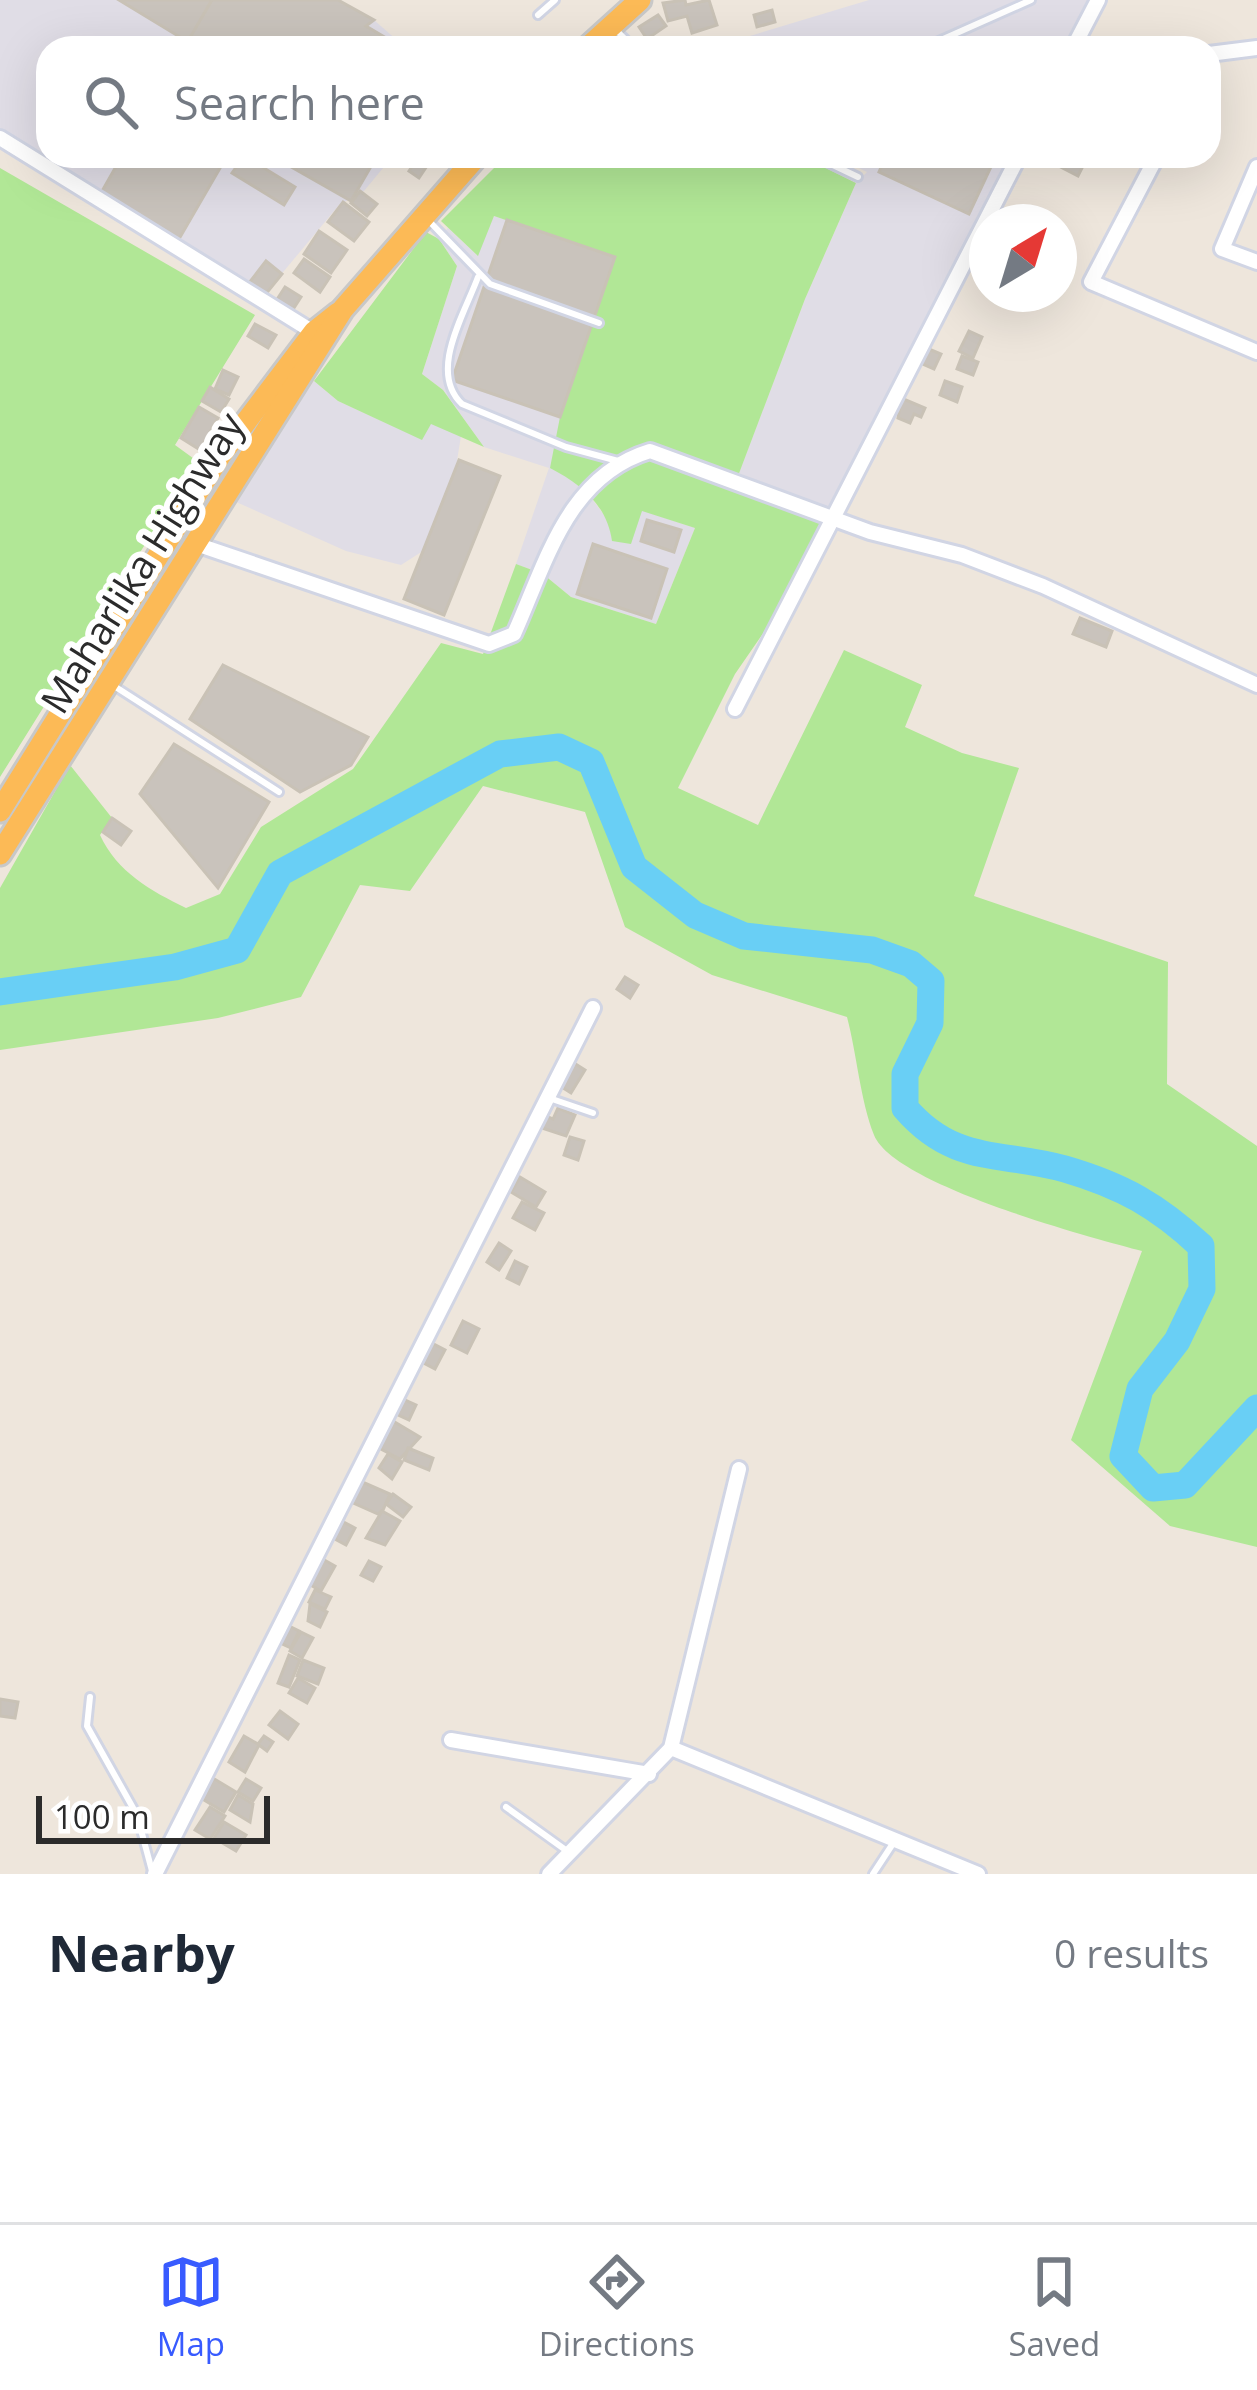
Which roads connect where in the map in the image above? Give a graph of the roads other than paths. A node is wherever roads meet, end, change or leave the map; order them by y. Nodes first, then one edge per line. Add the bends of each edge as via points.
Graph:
1 (555, 0) edge
2 (640, 0) edge
3 (1031, 0) edge
4 (1098, 0) edge
5 (538, 15) dead end
6 (612, 26) junction
7 (601, 36) edge
8 (622, 36) edge
9 (950, 36) edge
10 (1079, 36) edge
11 (1257, 48) edge
12 (1221, 52) edge
13 (0, 138) edge
14 (36, 160) edge
15 (1257, 167) edge
16 (48, 168) edge
17 (466, 168) edge
18 (839, 168) edge
19 (1013, 168) edge
20 (1151, 168) edge
21 (858, 177) dead end
22 (423, 213) junction
23 (1257, 262) edge
24 (478, 277) junction
25 (599, 323) dead end
26 (320, 337) junction
27 (1257, 352) edge
28 (618, 461) junction
29 (837, 518) junction
30 (193, 543) junction
31 (108, 682) junction
32 (1257, 686) edge
33 (735, 710) dead end
34 (279, 792) dead end
35 (0, 811) edge
36 (0, 854) edge
37 (593, 1008) dead end
38 (548, 1097) junction
39 (592, 1113) dead end
40 (739, 1469) dead end
41 (90, 1697) dead end
42 (451, 1740) dead end
43 (671, 1748) junction
44 (650, 1774) junction
45 (506, 1808) dead end
46 (896, 1839) junction
47 (571, 1854) junction
48 (154, 1874) edge
49 (549, 1874) edge
50 (873, 1874) edge
51 (978, 1874) edge

1 - 5 lane
2 - 6 highway
3 - 9 lane
4 - 10 street
6 - 7 highway
6 - 8 lane
11 - 12 street
13 - 14 street
15 - 23 street via 1222,249
16 - 26 street
17 - 22 highway, Maharlika Highway
18 - 21 lane
19 - 29 street
20 - 27 street via 1091,282
22 - 24 lane
22 - 26 highway, Maharlika Highway
24 - 25 lane
24 - 28 lane via 445,369 450,392 566,447
26 - 30 highway, Maharlika Highway
26 - 35 highway, Maharlika Highway via 169,533
28 - 29 street via 650,452
28 - 30 street via 574,501 514,634 489,644
29 - 32 street via 1042,586
29 - 33 street
30 - 31 highway, Maharlika Highway
31 - 34 lane
31 - 36 highway, Maharlika Highway
37 - 38 street
38 - 39 lane
38 - 48 street
40 - 43 street
41 - 48 lane via 87,1726 136,1815
42 - 44 street
43 - 44 street
43 - 46 street
44 - 47 street
45 - 47 lane
46 - 50 lane
46 - 51 street
47 - 49 street

